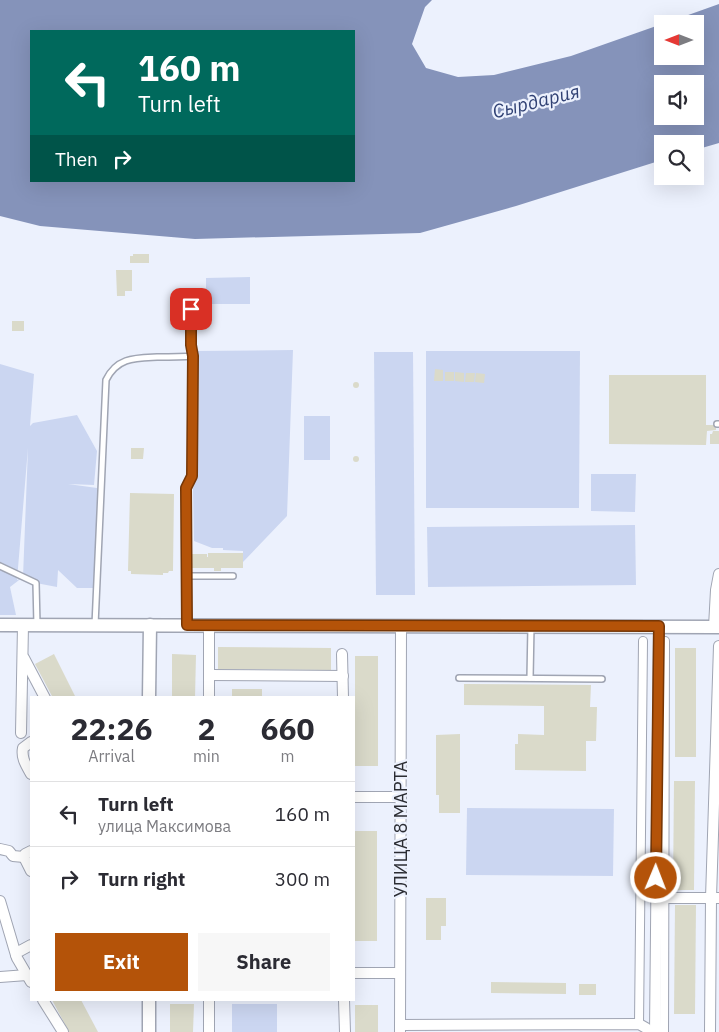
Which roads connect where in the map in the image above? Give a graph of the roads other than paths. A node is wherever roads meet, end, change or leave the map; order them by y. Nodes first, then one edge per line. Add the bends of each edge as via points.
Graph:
1 (191, 309) dead end
2 (193, 356) junction
3 (0, 566) edge
4 (719, 574) edge
5 (186, 576) junction
6 (233, 576) dead end
7 (0, 625) edge
8 (23, 625) junction
9 (37, 625) junction
10 (95, 625) junction
11 (150, 625) junction
12 (187, 625) junction
13 (209, 625) junction
14 (401, 626) junction
15 (531, 626) junction
16 (659, 626) junction
17 (717, 627) edge
18 (643, 641) dead end
19 (665, 641) dead end
20 (719, 646) edge
21 (342, 654) dead end
22 (24, 657) junction
23 (209, 675) junction
24 (343, 676) junction
25 (459, 678) dead end
26 (530, 678) junction
27 (602, 679) dead end
28 (43, 696) edge
29 (150, 696) edge
30 (209, 696) edge
31 (343, 696) edge
32 (21, 733) dead end
33 (30, 743) edge
34 (30, 772) edge
35 (355, 797) edge
36 (400, 797) junction
37 (0, 849) edge
38 (28, 854) edge
39 (660, 898) junction
40 (715, 898) edge
41 (0, 901) edge
42 (30, 946) edge
43 (16, 955) junction
44 (355, 974) edge
45 (400, 974) junction
46 (0, 977) edge
47 (29, 978) edge
48 (44, 1001) edge
49 (149, 1001) edge
50 (209, 1001) edge
51 (344, 1001) edge
52 (639, 1024) junction
53 (400, 1029) edge
54 (62, 1032) edge
55 (149, 1032) edge
56 (209, 1032) edge
57 (345, 1032) edge
58 (650, 1032) edge
59 (654, 1032) edge
60 (664, 1032) edge
61 (710, 1032) edge

1 - 2 lane
2 - 5 lane via 192,476 186,488
2 - 10 lane via 132,359 117,365 106,380
3 - 9 lane via 36,583
4 - 17 street
5 - 6 lane
5 - 12 lane
7 - 8 street
8 - 9 street
8 - 22 street
9 - 10 street
10 - 11 street
11 - 12 street
11 - 29 street
12 - 13 street
13 - 14 street
13 - 23 street
14 - 15 street
14 - 36 street, УЛИЦА 8 МАРТА
15 - 16 street
15 - 26 lane
16 - 17 street
16 - 39 street
18 - 52 street
19 - 39 street
20 - 40 street
21 - 24 street
22 - 28 street
22 - 32 street
23 - 24 street
23 - 30 street
24 - 31 street
25 - 26 lane
26 - 27 lane
33 - 34 street via 22,753
35 - 36 street
36 - 45 street, УЛИЦА 8 МАРТА
37 - 38 street via 10,851 13,856
39 - 40 street
39 - 59 street
39 - 60 street
40 - 61 street
41 - 43 street
42 - 43 street
43 - 47 street
44 - 45 street
45 - 53 street, УЛИЦА 8 МАРТА
46 - 47 street
48 - 54 street
49 - 55 street
50 - 56 street
51 - 57 street
52 - 53 street
52 - 58 street

